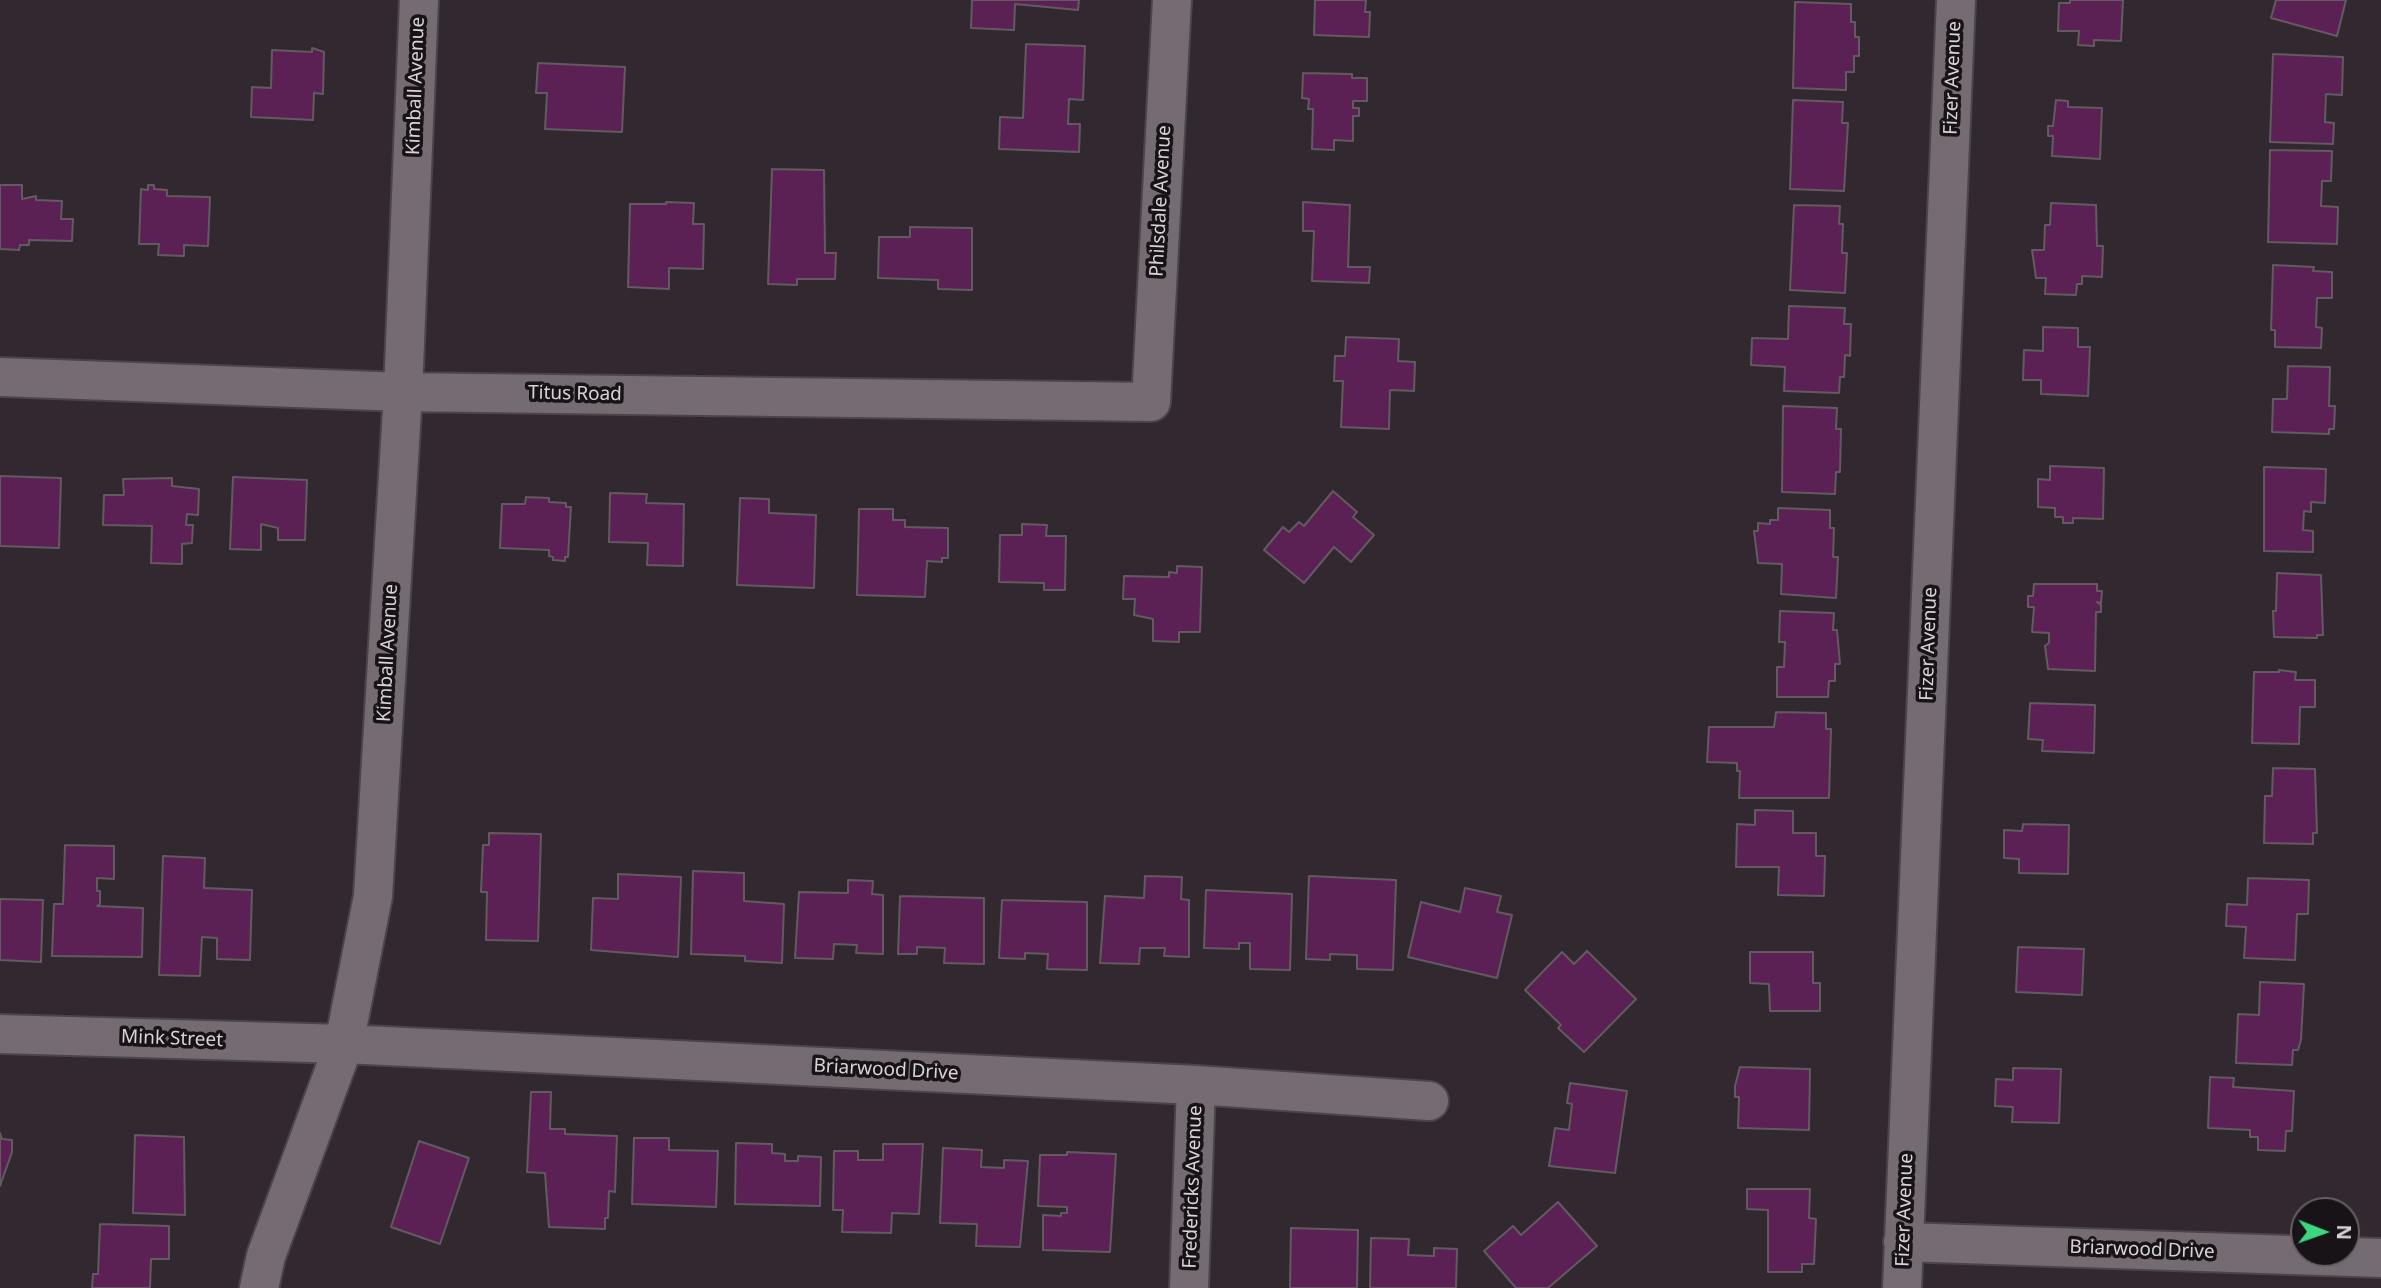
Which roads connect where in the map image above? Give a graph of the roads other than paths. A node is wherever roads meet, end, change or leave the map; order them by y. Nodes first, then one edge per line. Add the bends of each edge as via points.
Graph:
1 (419, 0) edge
2 (1172, 0) edge
3 (1956, 0) edge
4 (0, 377) edge
5 (403, 392) junction
6 (1150, 402) joint
7 (0, 1034) edge
8 (344, 1044) junction
9 (1196, 1085) junction
10 (1429, 1101) dead end
11 (1903, 1242) junction
12 (2381, 1258) edge
13 (258, 1288) edge
14 (1189, 1288) edge
15 (1902, 1288) edge

1 - 5 street, Kimball Avenue
2 - 6 street, Philsdale Avenue
3 - 11 street, Fizer Avenue
4 - 5 street, Titus Road
5 - 6 street, Titus Road
5 - 8 street, Kimball Avenue via 373,896
7 - 8 street, Mink Street
8 - 9 street, Briarwood Drive
8 - 13 street, Kimball Avenue
9 - 10 street, Briarwood Drive
9 - 14 street, Fredericks Avenue
11 - 12 street, Briarwood Drive
11 - 15 street, Fizer Avenue

